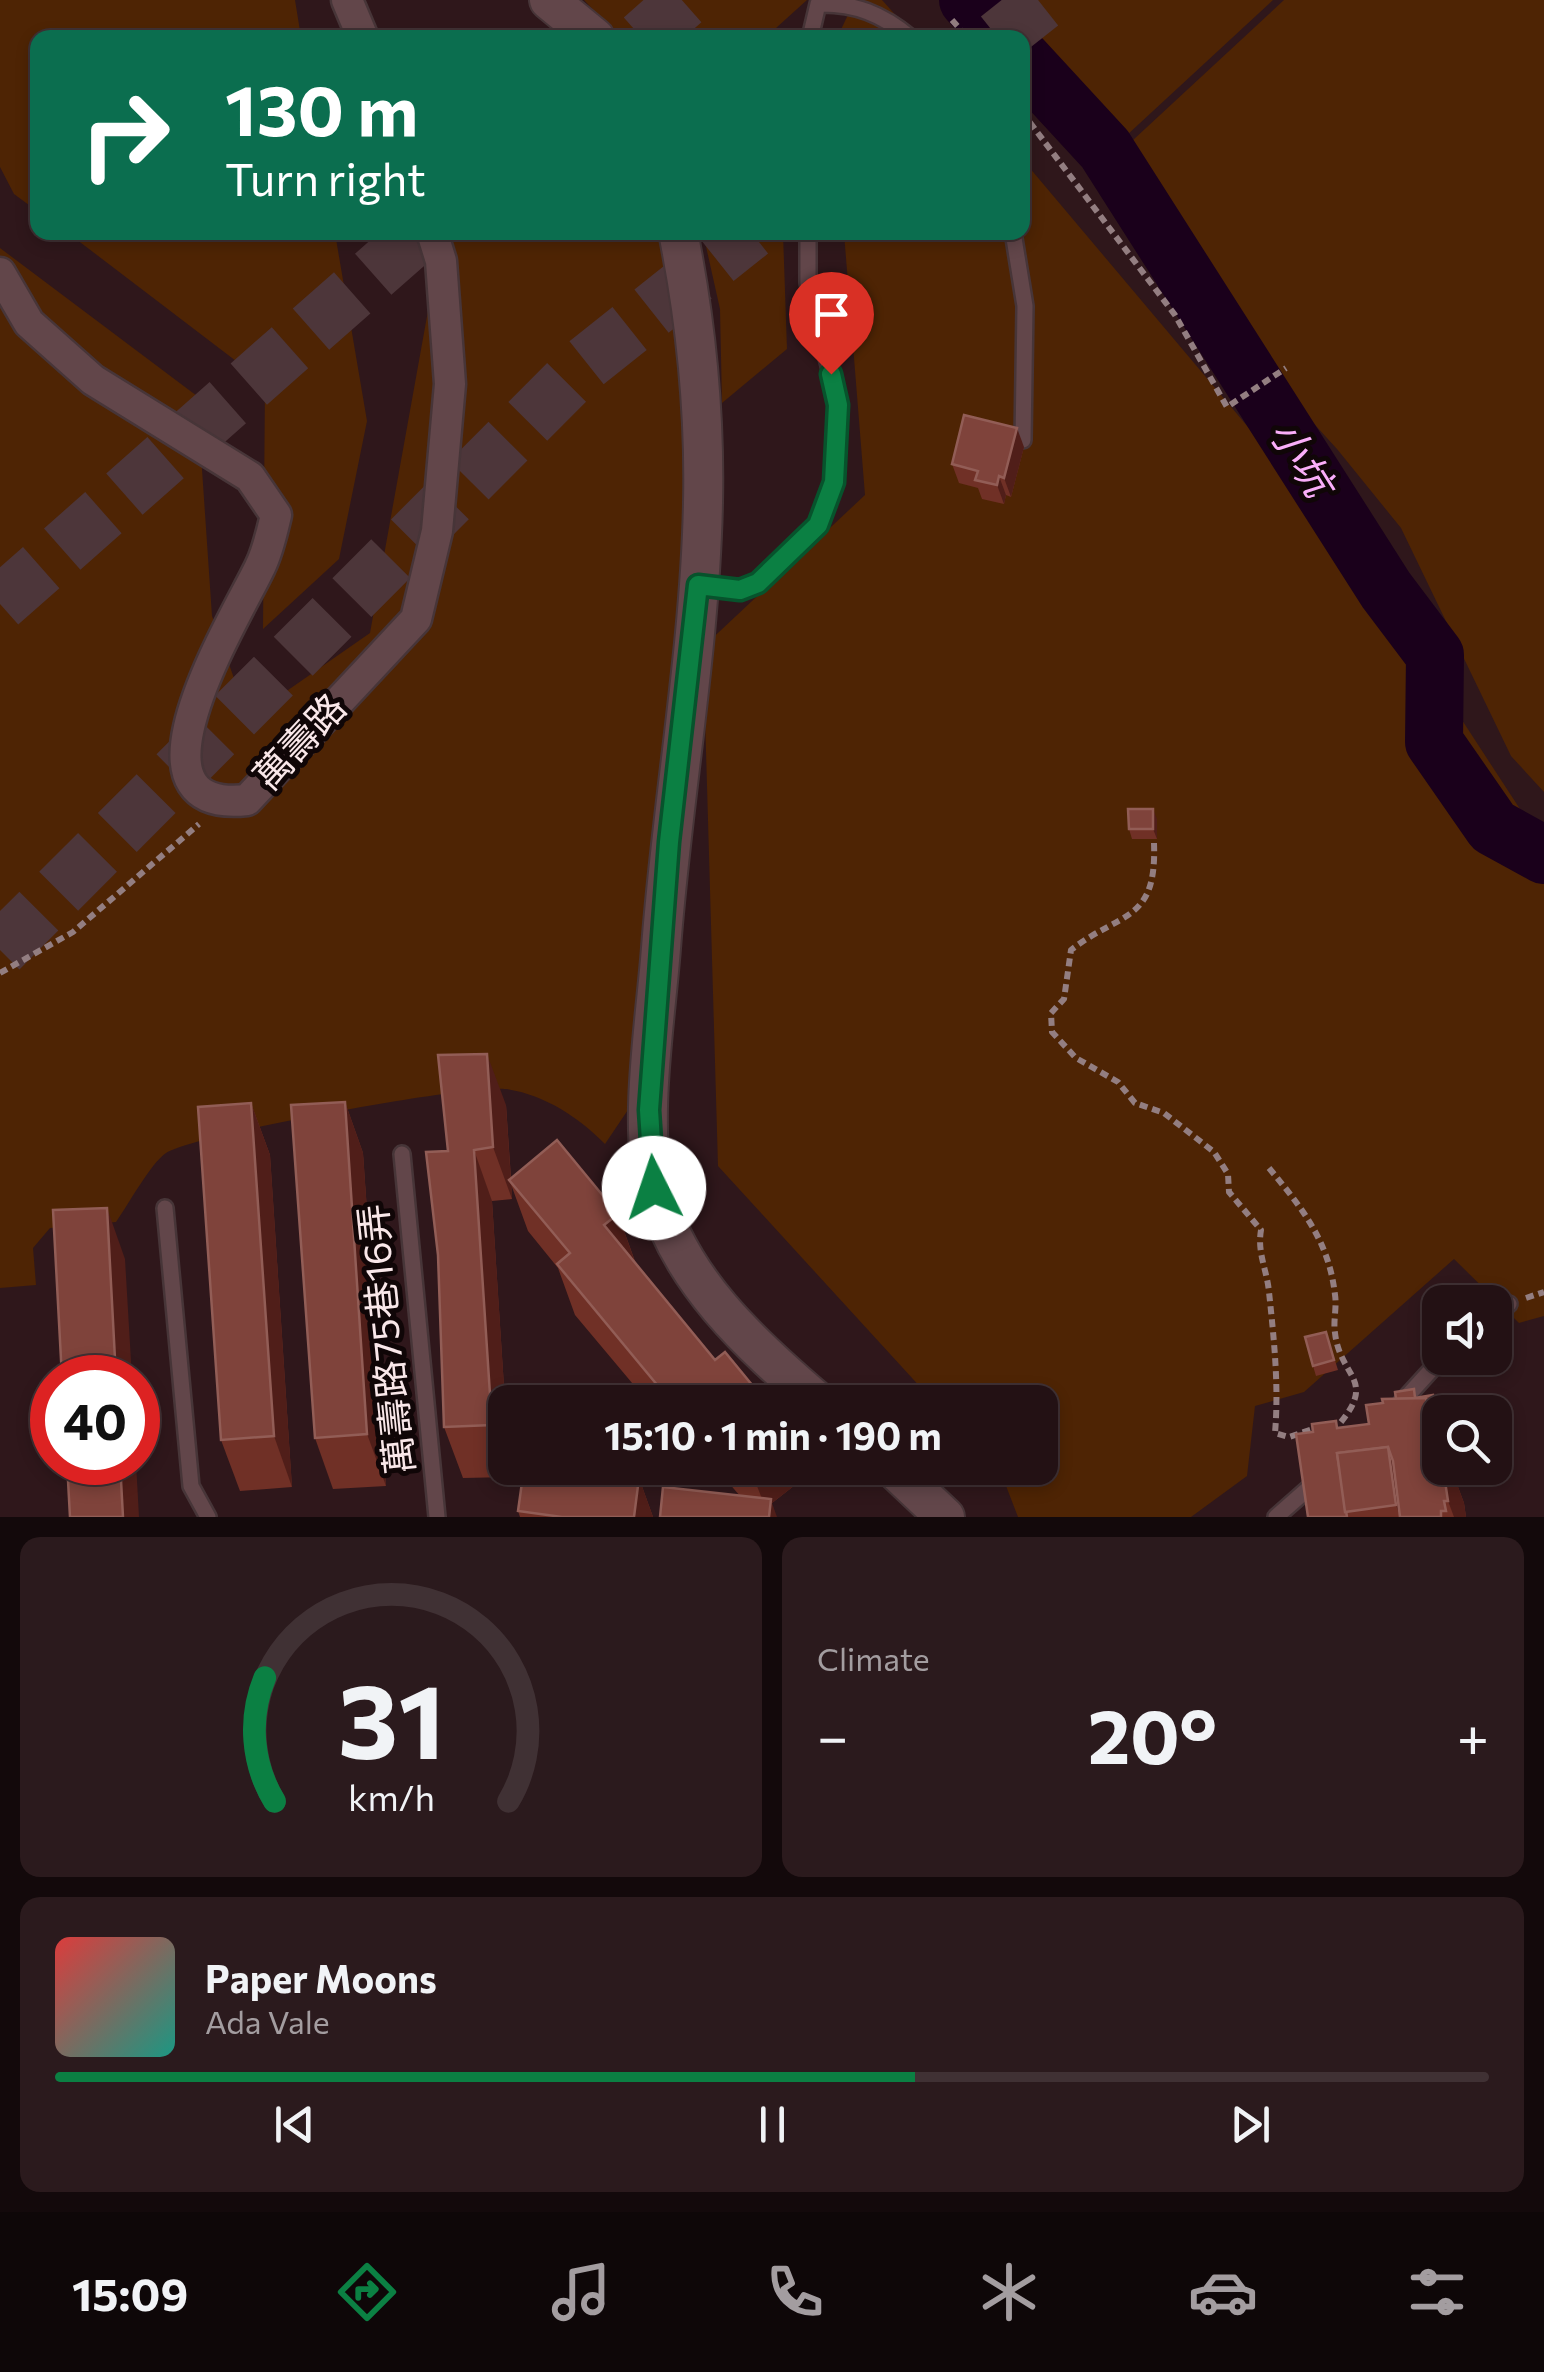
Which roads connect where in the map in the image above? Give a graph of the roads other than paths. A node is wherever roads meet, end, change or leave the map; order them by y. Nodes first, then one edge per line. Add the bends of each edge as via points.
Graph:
1 (347, 0) edge
2 (549, 0) edge
3 (360, 30) edge
4 (585, 30) edge
5 (812, 30) edge
6 (901, 30) edge
7 (435, 240) edge
8 (680, 240) edge
9 (808, 240) edge
10 (1014, 240) edge
11 (0, 274) edge
12 (1023, 440) dead end
13 (698, 585) junction
14 (402, 1154) dead end
15 (164, 1208) dead end
16 (1426, 1375) edge
17 (798, 1385) edge
18 (1392, 1412) edge
19 (1352, 1450) edge
20 (911, 1485) edge
21 (1281, 1515) edge
22 (208, 1517) edge
23 (437, 1517) edge
24 (944, 1517) edge

1 - 3 street
2 - 4 street
5 - 6 lane via 818,4 841,3 886,17
7 - 11 street, 萬壽路 via 442,261 449,402 438,531 416,619 247,800 222,803 200,791 186,770 188,733 197,688 263,562 276,515 250,477 94,380 30,323
8 - 13 street via 702,405
9 - 13 lane via 808,282 838,405 834,482 818,525 758,583 740,590
10 - 12 lane via 1024,306
13 - 17 street via 649,1110 654,1188 711,1296 743,1338
14 - 23 lane, 萬壽路75巷16弄
15 - 22 lane via 191,1486
16 - 18 lane
19 - 21 lane
20 - 24 street

